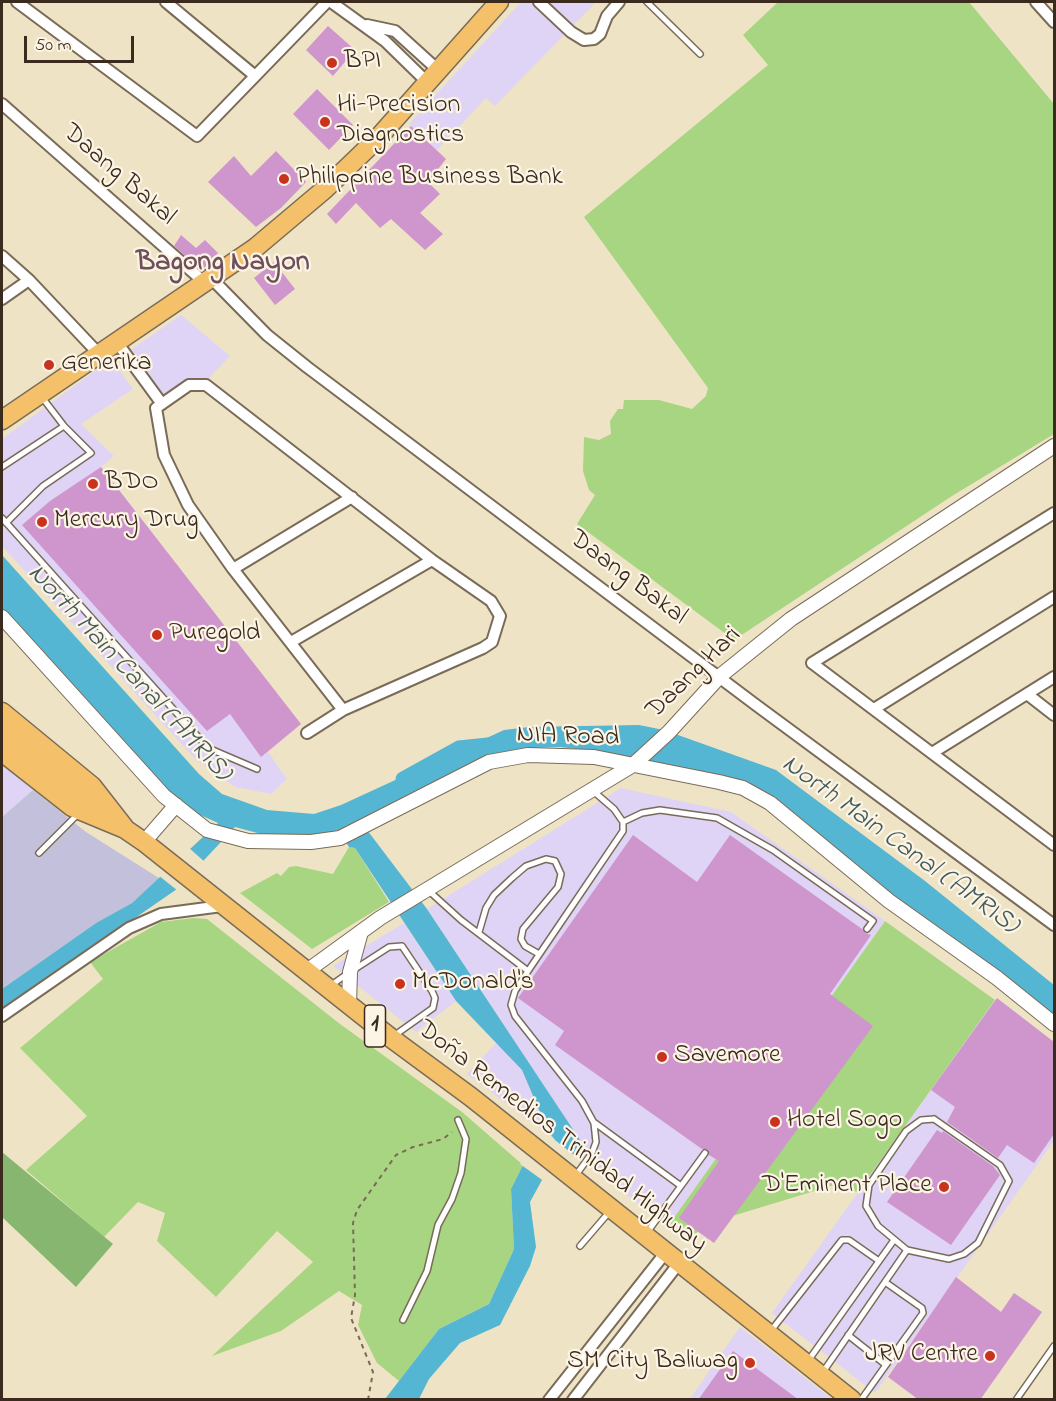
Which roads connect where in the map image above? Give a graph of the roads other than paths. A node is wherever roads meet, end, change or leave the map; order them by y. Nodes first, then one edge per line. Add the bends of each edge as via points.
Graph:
1 (16, 2) edge
2 (166, 2) edge
3 (329, 2) edge
4 (499, 2) edge
5 (539, 2) edge
6 (619, 2) edge
7 (647, 2) edge
8 (1036, 2) edge
9 (1054, 22) edge
10 (361, 24) junction
11 (700, 54) dead end
12 (254, 75) junction
13 (432, 76) junction
14 (2, 104) edge
15 (2, 256) edge
16 (29, 280) junction
17 (207, 280) junction
18 (2, 299) edge
19 (116, 341) junction
20 (98, 353) junction
21 (40, 394) junction
22 (162, 404) junction
23 (2, 420) edge
24 (64, 426) junction
25 (1054, 446) edge
26 (2, 467) edge
27 (352, 496) junction
28 (1054, 513) edge
29 (4, 520) edge
30 (432, 560) junction
31 (233, 569) junction
32 (1054, 597) edge
33 (2, 617) edge
34 (291, 642) junction
35 (720, 676) junction
36 (1054, 677) edge
37 (1027, 694) junction
38 (343, 710) junction
39 (874, 710) junction
40 (2, 712) edge
41 (1054, 716) edge
42 (2, 732) edge
43 (307, 733) dead end
44 (2, 752) edge
45 (932, 753) junction
46 (633, 765) junction
47 (257, 769) dead end
48 (592, 790) junction
49 (84, 805) junction
50 (176, 805) junction
51 (623, 822) junction
52 (125, 828) junction
53 (144, 842) junction
54 (1054, 845) edge
55 (39, 853) dead end
56 (428, 890) junction
57 (222, 906) junction
58 (1054, 925) edge
59 (867, 929) dead end
60 (361, 932) junction
61 (479, 932) junction
62 (539, 954) junction
63 (307, 971) junction
64 (528, 971) junction
65 (350, 972) junction
66 (328, 988) junction
67 (349, 1004) junction
68 (2, 1016) edge
69 (1054, 1024) edge
70 (391, 1038) junction
71 (458, 1120) road end
72 (594, 1123) junction
73 (705, 1153) dead end
74 (574, 1179) junction
75 (681, 1186) junction
76 (612, 1209) junction
77 (645, 1235) junction
78 (894, 1240) junction
79 (580, 1246) dead end
80 (907, 1250) junction
81 (673, 1257) junction
82 (879, 1261) junction
83 (885, 1281) junction
84 (403, 1320) dead end
85 (768, 1334) junction
86 (848, 1335) junction
87 (1054, 1346) edge
88 (806, 1364) junction
89 (886, 1365) junction
90 (821, 1375) junction
91 (549, 1400) edge
92 (573, 1400) edge
93 (852, 1400) edge
94 (861, 1400) edge
95 (1016, 1400) edge

1 - 12 street via 197,136
2 - 12 street
3 - 10 street
3 - 12 street
4 - 13 main road
5 - 6 street via 584,40 600,34 607,16
7 - 11 lane
8 - 9 street
10 - 13 street
10 - 13 street via 395,31
13 - 17 main road via 378,138 325,189 255,248
14 - 17 street, Daang Bakal
15 - 16 street
16 - 18 street
16 - 20 street
17 - 19 main road
17 - 35 street, Daang Bakal via 267,335
19 - 20 main road
19 - 22 street
20 - 21 main road
21 - 23 main road
21 - 24 lane
22 - 27 street via 189,385 206,385
22 - 31 street via 156,408 164,455 188,505
24 - 26 lane
24 - 29 lane via 91,453 43,486
25 - 35 street, Daang Hari via 791,620
27 - 30 street
27 - 31 street
28 - 39 street via 812,663
29 - 47 lane via 208,748
30 - 34 street
30 - 38 street via 492,602 500,616 492,642
31 - 34 street
32 - 39 street
33 - 50 street, NIA Road via 127,758
34 - 38 street
35 - 46 street, Daang Hari
35 - 58 street, Daang Bakal
36 - 37 street
37 - 41 street
37 - 45 street
38 - 43 street
39 - 45 street
40 - 52 main road, Doña Remedios Trinidad Highway / 1 via 92,786
42 - 49 main road, 1
44 - 49 main road, 1 via 72,807
45 - 54 street
46 - 48 street, Daang Hari
46 - 50 street, NIA Road via 594,757 528,755 489,762 340,838 286,843 248,842 207,830
46 - 69 street, NIA Road via 743,788 770,803 889,901
48 - 51 lane
48 - 56 street, Daang Hari
49 - 52 main road, 1
49 - 55 lane
50 - 53 street
51 - 59 lane via 660,810 717,818 773,850 873,921
51 - 62 lane via 616,845
52 - 53 main road, Doña Remedios Trinidad Highway / 1
53 - 57 main road, Doña Remedios Trinidad Highway / 1
56 - 60 street, Daang Hari
56 - 61 lane
57 - 63 main road, Doña Remedios Trinidad Highway / 1
57 - 68 street via 162,914 129,928
60 - 63 street, Daang Hari
60 - 65 street
61 - 62 lane via 494,895 512,878 526,866 546,859 555,861 561,874 558,886 523,929 521,939
61 - 64 lane
62 - 64 lane
63 - 66 main road, Doña Remedios Trinidad Highway / 1
64 - 72 lane via 515,991 511,1005 515,1016 582,1101
65 - 66 lane
65 - 67 street
65 - 70 lane via 389,947 399,945 432,991 433,1008
66 - 67 main road, Doña Remedios Trinidad Highway / 1
67 - 70 main road, Doña Remedios Trinidad Highway / 1
70 - 74 main road, Doña Remedios Trinidad Highway / 1
71 - 84 lane via 466,1140 460,1173 438,1225 427,1271
72 - 74 lane via 596,1142
72 - 75 lane
73 - 75 lane
74 - 76 main road, Doña Remedios Trinidad Highway / 1
75 - 77 lane
76 - 77 main road, Doña Remedios Trinidad Highway / 1
76 - 79 lane
77 - 81 main road, Doña Remedios Trinidad Highway / 1
78 - 80 lane
78 - 80 lane via 878,1226 866,1206 869,1185 906,1131 921,1120 934,1119 1000,1165 1007,1174 1008,1187 978,1243 964,1254 949,1259
78 - 82 lane
80 - 83 lane
81 - 85 main road, Doña Remedios Trinidad Highway / 1
81 - 91 street
81 - 92 street
82 - 85 lane via 849,1240 842,1240
82 - 88 lane
83 - 86 lane
83 - 89 lane via 922,1308 923,1313
85 - 88 main road, Doña Remedios Trinidad Highway / 1
86 - 89 lane
86 - 90 lane
87 - 95 lane
88 - 90 main road, Doña Remedios Trinidad Highway / 1
89 - 94 lane
90 - 93 main road, Doña Remedios Trinidad Highway / 1

